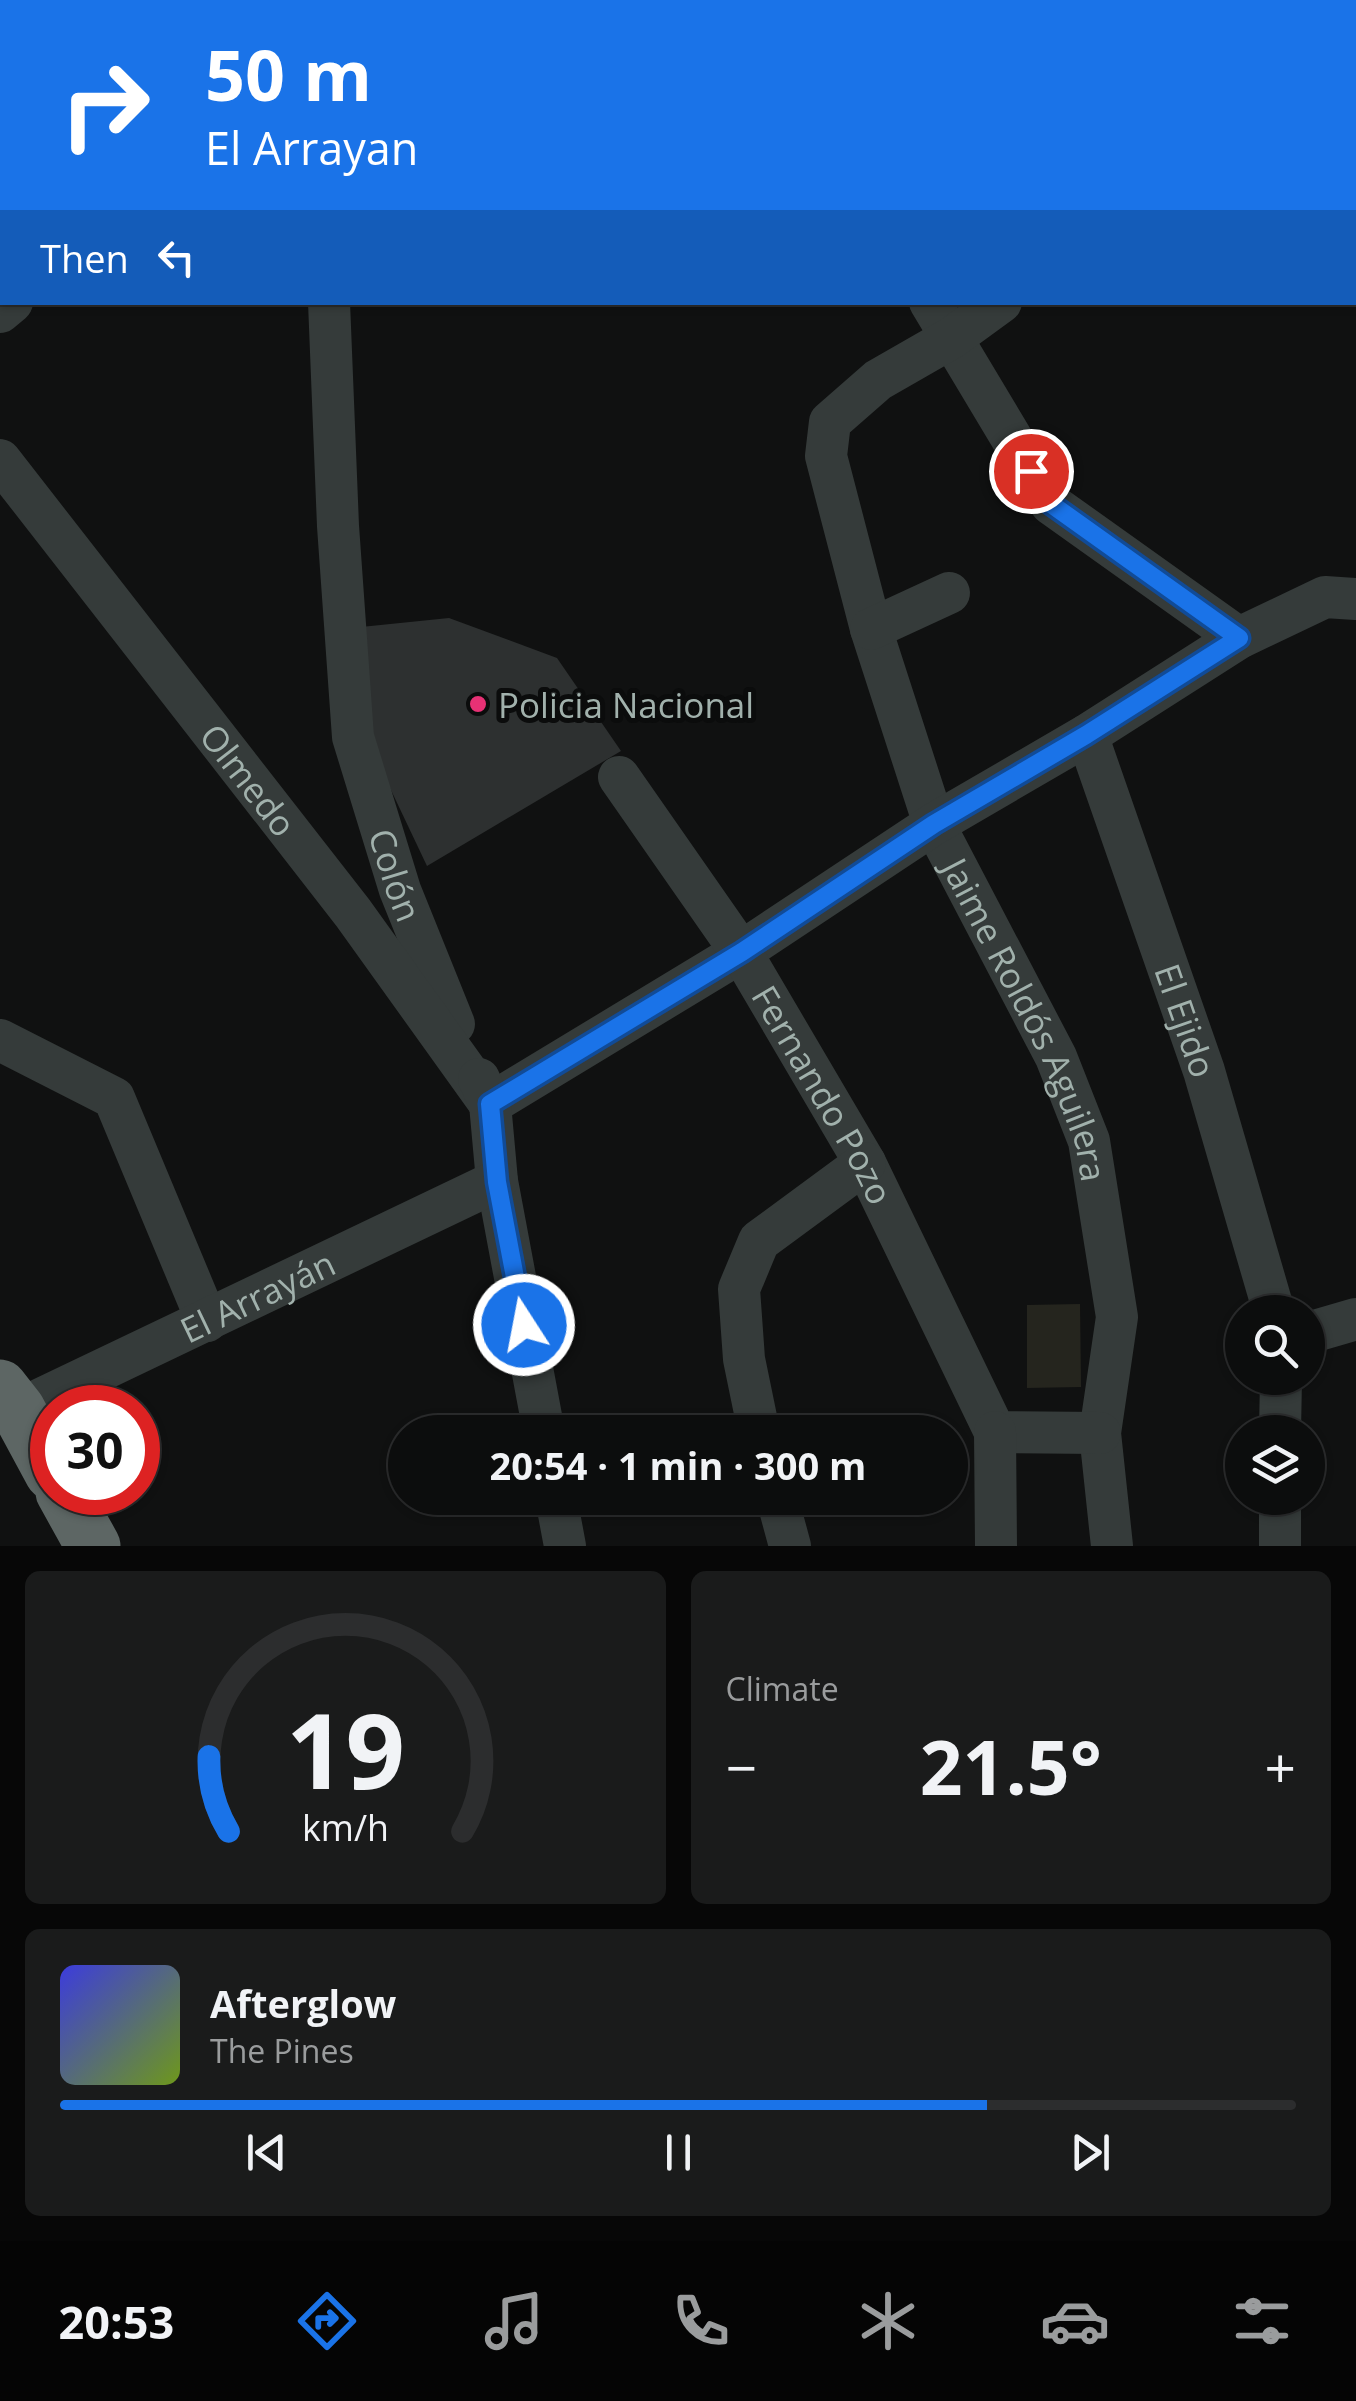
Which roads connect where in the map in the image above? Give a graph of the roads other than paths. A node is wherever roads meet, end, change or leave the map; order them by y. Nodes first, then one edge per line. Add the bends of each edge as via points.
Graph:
1 (329, 305) edge
2 (991, 305) edge
3 (942, 320) edge
4 (0, 460) edge
5 (949, 593) dead end
6 (1341, 598) edge
7 (870, 629) junction
8 (1239, 638) junction
9 (1086, 735) junction
10 (619, 777) dead end
11 (934, 824) junction
12 (400, 890) junction
13 (353, 913) junction
14 (742, 952) junction
15 (0, 1040) edge
16 (490, 1104) junction
17 (865, 1163) junction
18 (497, 1182) junction
19 (1270, 1295) edge
20 (1356, 1319) edge
21 (207, 1320) junction
22 (1325, 1328) edge
23 (9, 1398) edge
24 (541, 1415) edge
25 (756, 1415) edge
26 (996, 1432) junction
27 (1100, 1433) junction
28 (30, 1435) edge
29 (75, 1515) edge
30 (559, 1515) edge
31 (782, 1515) edge
32 (1280, 1515) edge
33 (92, 1546) edge
34 (565, 1546) edge
35 (790, 1546) edge
36 (996, 1546) edge
37 (1112, 1546) edge
38 (1280, 1546) edge

1 - 12 street, Colón via 353,737
2 - 3 street, Jaime Roldós Aguilera
3 - 7 street, Jaime Roldós Aguilera via 830,422 826,456
3 - 8 street via 1051,504
4 - 13 street, Olmedo
5 - 7 street
6 - 8 street
7 - 11 street, Jaime Roldós Aguilera
8 - 9 street
9 - 11 street
9 - 19 street, El Ejido via 1204,1072
10 - 14 street, Fernando Pozo
11 - 14 street
11 - 27 street, Jaime Roldós Aguilera via 1056,1057 1089,1141 1117,1317
12 - 13 street
12 - 16 street, Colón
13 - 16 street, Olmedo
14 - 16 street
14 - 17 street, Fernando Pozo
15 - 21 street via 114,1098
16 - 18 street, Colón
17 - 25 street via 759,1241 739,1288
17 - 26 street, Fernando Pozo
18 - 21 street, El Arrayán
18 - 24 street, Colón
20 - 22 street
21 - 23 street, El Arrayán
23 - 28 highway
26 - 27 street
26 - 36 street, Fernando Pozo
27 - 37 street, Jaime Roldós Aguilera
29 - 33 highway
30 - 34 street
31 - 35 street
32 - 38 street

